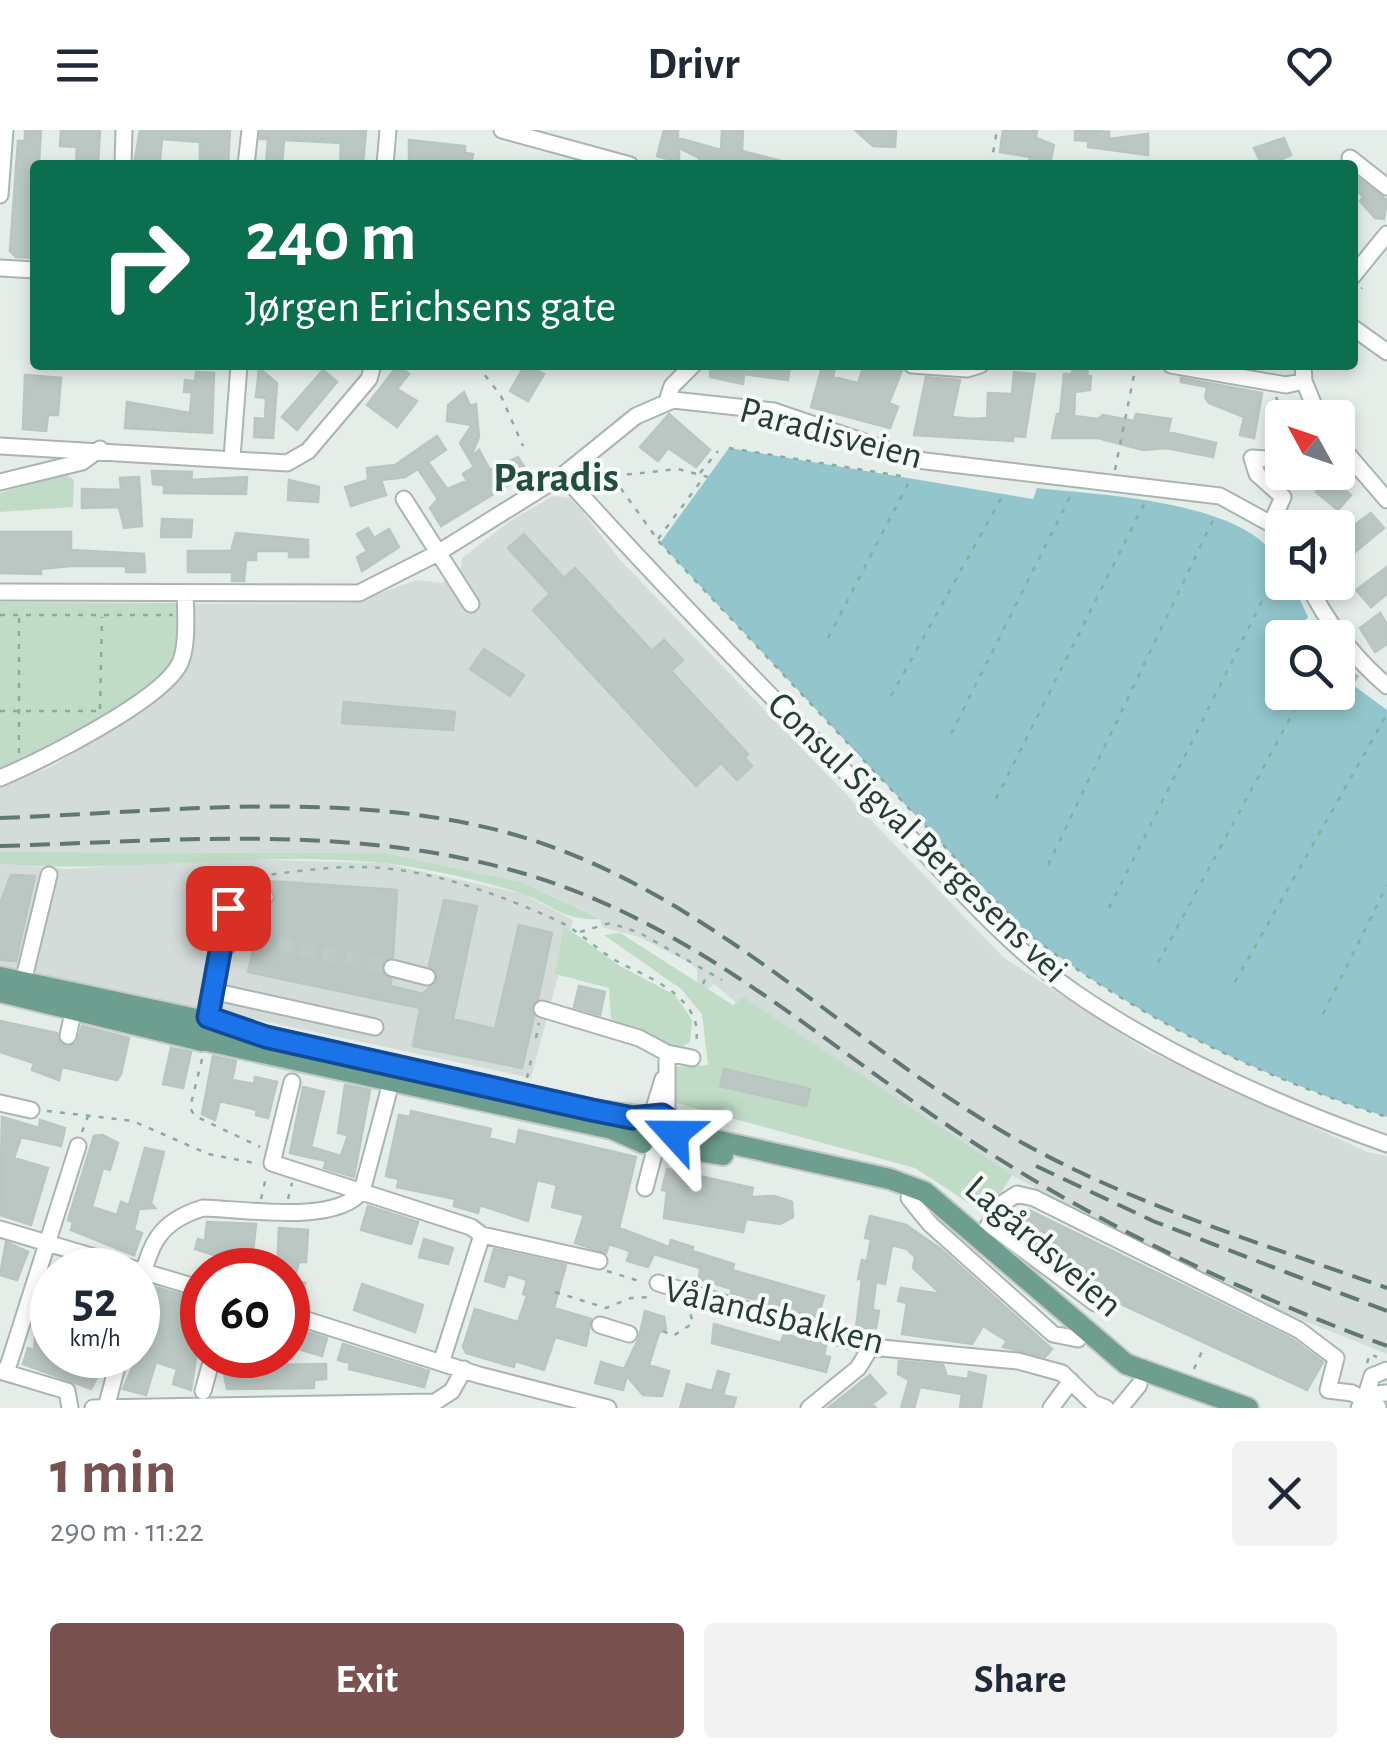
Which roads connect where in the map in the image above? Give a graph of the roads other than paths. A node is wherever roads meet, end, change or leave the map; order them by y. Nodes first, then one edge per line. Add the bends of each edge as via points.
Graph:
1 (5, 130) edge
2 (124, 130) edge
3 (250, 130) edge
4 (388, 130) edge
5 (502, 130) edge
6 (1350, 158) dead end
7 (122, 160) edge
8 (247, 160) edge
9 (385, 160) edge
10 (612, 160) edge
11 (1353, 160) edge
12 (1358, 164) edge
13 (1387, 187) edge
14 (0, 196) edge
15 (1387, 234) edge
16 (0, 268) edge
17 (1358, 269) edge
18 (30, 270) edge
19 (1358, 331) edge
20 (1387, 352) edge
21 (238, 370) edge
22 (372, 370) edge
23 (687, 370) edge
24 (1200, 370) edge
25 (1304, 373) edge
26 (1313, 400) edge
27 (667, 401) junction
28 (0, 446) edge
29 (100, 449) junction
30 (232, 458) junction
31 (1265, 459) edge
32 (1355, 462) edge
33 (563, 474) junction
34 (1265, 481) edge
35 (0, 482) edge
36 (404, 499) dead end
37 (1387, 500) edge
38 (1265, 521) edge
39 (436, 554) junction
40 (0, 592) edge
41 (185, 595) junction
42 (1316, 600) edge
43 (471, 604) dead end
44 (1387, 686) edge
45 (0, 778) edge
46 (49, 875) dead end
47 (265, 897) dead end
48 (256, 938) tunnel mouth
49 (219, 953) junction
50 (392, 968) tunnel mouth
51 (0, 977) edge
52 (427, 977) dead end
53 (22, 982) junction
54 (212, 991) junction
55 (0, 992) edge
56 (74, 1008) junction
57 (542, 1009) dead end
58 (375, 1027) dead end
59 (207, 1032) junction
60 (68, 1036) dead end
61 (667, 1053) junction
62 (692, 1058) road end
63 (392, 1080) junction
64 (292, 1082) dead end
65 (0, 1103) edge
66 (31, 1110) road end
67 (660, 1118) junction
68 (1387, 1144) edge
69 (78, 1146) road end
70 (655, 1146) junction
71 (645, 1188) dead end
72 (362, 1191) junction
73 (0, 1229) edge
74 (987, 1231) junction
75 (482, 1235) junction
76 (48, 1244) junction
77 (62, 1248) edge
78 (154, 1248) edge
79 (604, 1267) road end
80 (658, 1283) road end
81 (1095, 1303) dead end
82 (310, 1321) edge
83 (600, 1325) dead end
84 (629, 1334) dead end
85 (871, 1347) junction
86 (1054, 1356) dead end
87 (442, 1360) junction
88 (464, 1370) junction
89 (1387, 1370) edge
90 (3, 1372) edge
91 (1067, 1377) junction
92 (112, 1378) edge
93 (207, 1378) edge
94 (1139, 1385) junction
95 (203, 1391) dead end
96 (1375, 1403) edge
97 (102, 1407) edge
98 (70, 1408) edge
99 (608, 1408) edge
100 (809, 1408) edge
101 (1050, 1408) edge
102 (1106, 1408) edge
103 (1120, 1408) edge
104 (1208, 1408) edge
105 (1248, 1408) edge

1 - 14 street
2 - 7 street
3 - 8 street
4 - 9 street
5 - 10 street
6 - 11 street
12 - 13 street
15 - 17 street
16 - 18 street
19 - 20 street
21 - 30 street
22 - 30 street via 308,452 287,463
23 - 27 street
24 - 25 street via 1286,385
25 - 26 street
27 - 33 street via 636,416
27 - 38 street, Paradisveien via 774,411 917,460 1220,496
28 - 29 street
29 - 30 street
29 - 35 street via 82,462
31 - 34 street via 1252,458
32 - 37 street
33 - 39 street
33 - 68 street, Consul Sigval Bergesens vei via 808,734 1013,941 1072,991 1149,1038
36 - 39 street
39 - 41 street via 346,596
39 - 43 street
40 - 41 street
41 - 45 street via 182,660 174,673 110,722
42 - 44 street via 1360,663
46 - 53 street
47 - 49 street via 228,908
48 - 49 street via 236,940
49 - 54 street
50 - 52 street
51 - 53 main road, Lagårdsveien
53 - 59 main road, Lagårdsveien
54 - 58 street
54 - 59 street
55 - 56 main road, Lagårdsveien
56 - 59 main road, Lagårdsveien
56 - 60 street
57 - 61 street
59 - 63 main road, Lagårdsveien
59 - 67 main road, Lagårdsveien via 266,1037 592,1110
61 - 62 street
61 - 67 street
63 - 70 main road, Lagårdsveien via 612,1129
63 - 72 street
64 - 72 street via 274,1159
65 - 66 street
67 - 70 main road via 674,1134
67 - 70 main road via 639,1129
67 - 74 main road, Lagårdsveien via 714,1140 913,1186
69 - 76 street
70 - 71 street
70 - 94 main road, Lagårdsveien via 711,1152 908,1198 955,1228 1078,1340
72 - 75 street
72 - 78 street via 354,1202 317,1212 203,1208 172,1220
73 - 76 street
74 - 81 street
74 - 96 street via 1003,1203 1017,1194 1034,1198 1299,1330 1336,1358 1328,1390
74 - 105 main road, Lagårdsveien via 1126,1364
75 - 79 street
75 - 87 street
76 - 77 street
76 - 90 street
80 - 85 street, Vålandsbakken
82 - 87 street
83 - 84 street
85 - 91 street, Vålandsbakken via 1018,1361
85 - 100 street via 858,1368
86 - 91 street
87 - 88 street
88 - 97 street via 436,1402
88 - 99 street
89 - 96 street via 1372,1376
90 - 98 street via 67,1390
91 - 101 street
91 - 102 street, Vålandsbakken
92 - 97 street
93 - 95 street
94 - 103 street
94 - 104 main road, Lagårdsveien

